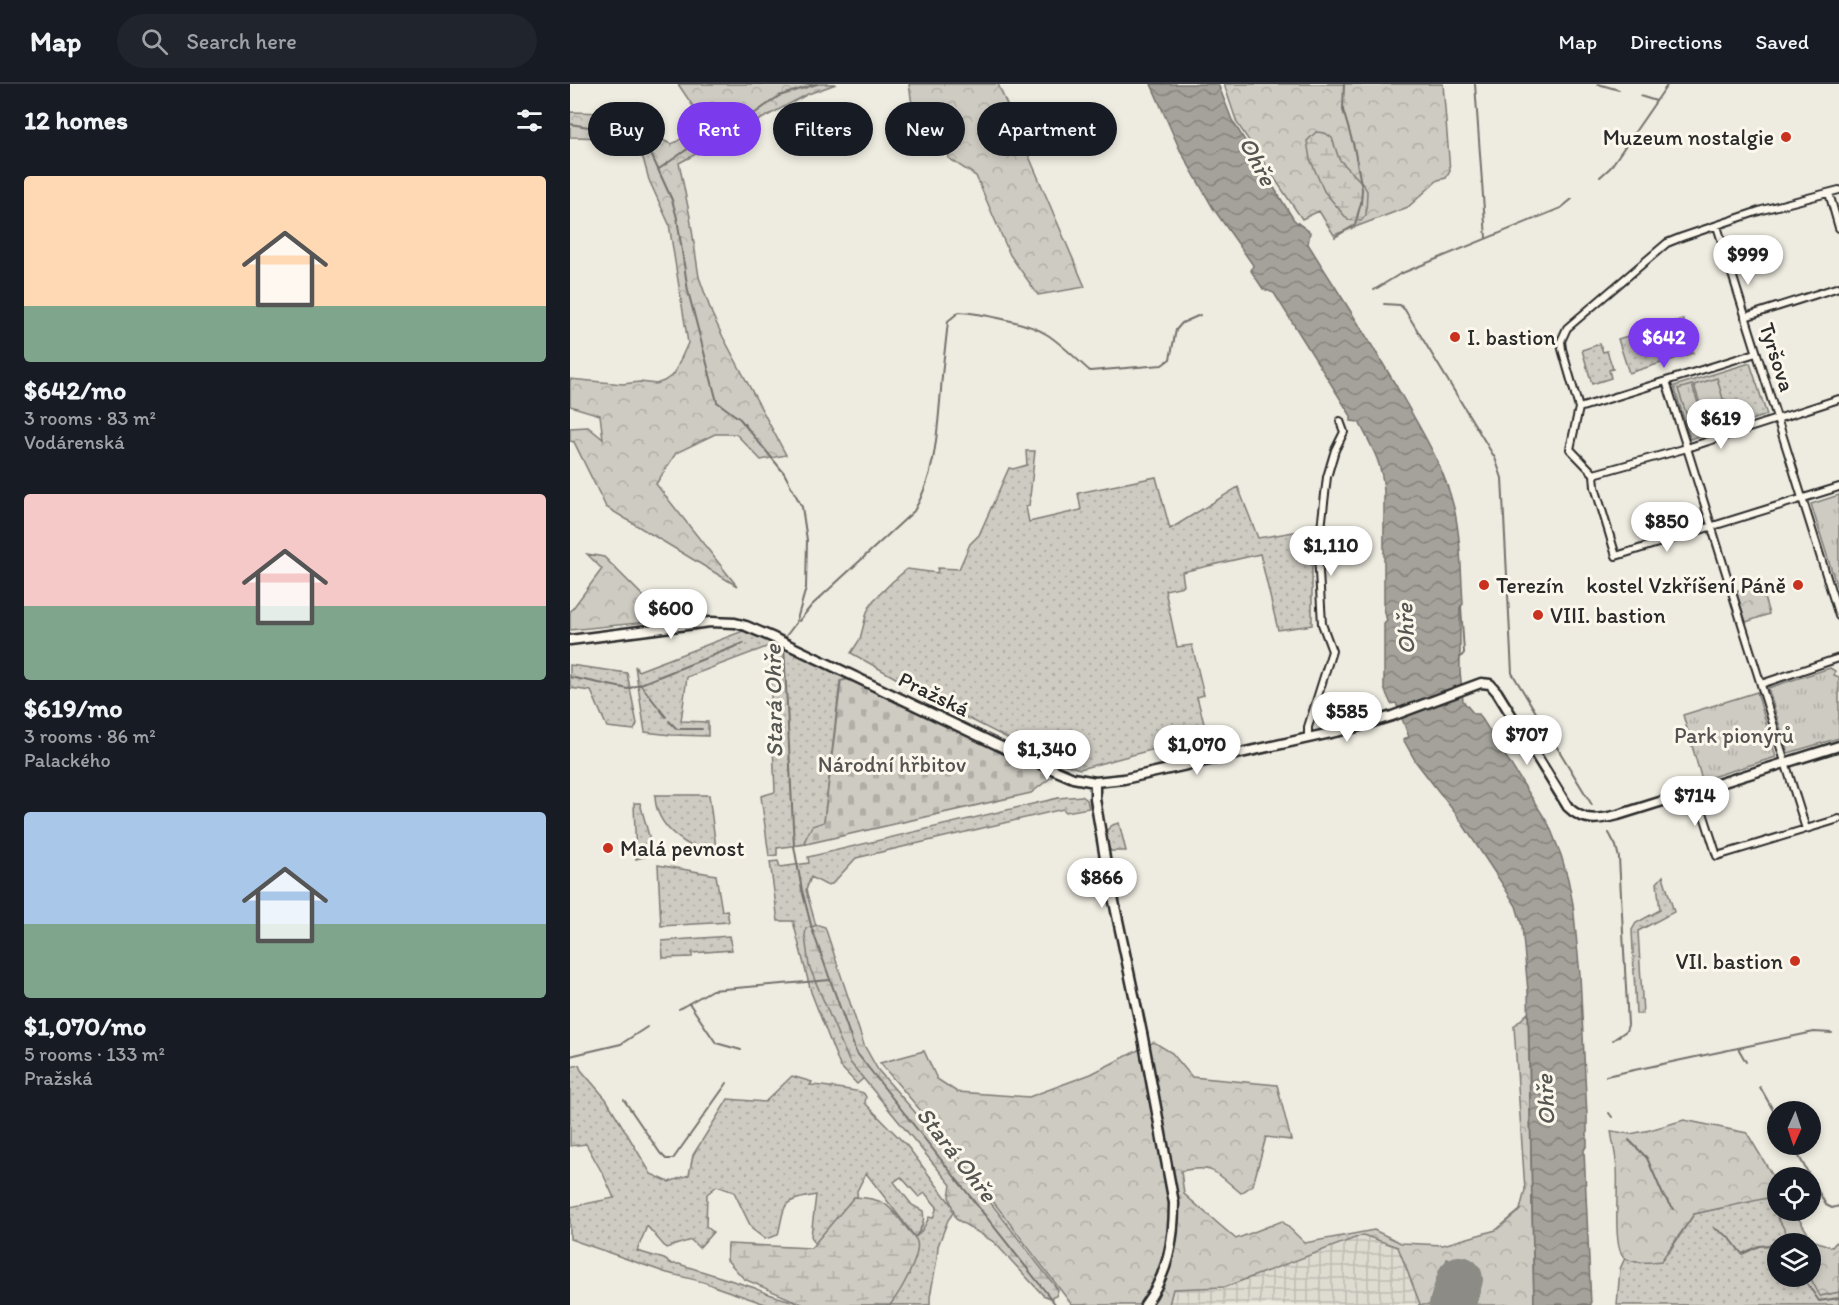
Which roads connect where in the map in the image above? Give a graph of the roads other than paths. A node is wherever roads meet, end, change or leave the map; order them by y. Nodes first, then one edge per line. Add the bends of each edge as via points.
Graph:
1 (1839, 190) edge
2 (1829, 193) junction
3 (1717, 226) junction
4 (1839, 228) edge
5 (1839, 287) edge
6 (1745, 317) junction
7 (1756, 353) junction
8 (1666, 381) junction
9 (1839, 399) edge
10 (1579, 408) junction
11 (1778, 419) junction
12 (1340, 421) dead end
13 (1687, 448) junction
14 (1594, 474) junction
15 (1839, 487) edge
16 (1802, 498) junction
17 (1711, 526) junction
18 (1839, 616) edge
19 (570, 640) edge
20 (1839, 658) edge
21 (1761, 684) junction
22 (1308, 738) junction
23 (1839, 746) edge
24 (1785, 763) junction
25 (1095, 782) junction
26 (1696, 791) junction
27 (1839, 819) edge
28 (1806, 830) junction
29 (1145, 1305) edge

1 - 2 street
2 - 3 street
2 - 4 street
3 - 6 street, Tyršova
3 - 10 street via 1666,243 1567,328 1562,349
5 - 6 street
6 - 7 street, Tyršova
7 - 8 street
7 - 11 street, Tyršova
8 - 10 street
8 - 13 street
9 - 11 street
10 - 14 street via 1570,448
11 - 13 street
11 - 16 street, Tyršova
12 - 22 street via 1344,432 1327,477 1318,555 1322,624 1332,651
13 - 14 street
13 - 17 street
14 - 17 street via 1616,556
15 - 16 street
16 - 17 street
16 - 18 street, Tyršova
17 - 21 street
19 - 25 main road, Pražská via 717,622 746,626 1008,750 1073,778
20 - 21 street
21 - 24 street
22 - 25 main road, Pražská
22 - 26 main road, Pražská via 1392,716 1475,684 1490,684 1568,807 1580,817 1610,817
23 - 24 main road, Pražská
24 - 26 main road, Pražská
24 - 28 street
25 - 29 main road via 1105,858 1174,1203 1170,1257
26 - 28 street via 1717,856
27 - 28 street

